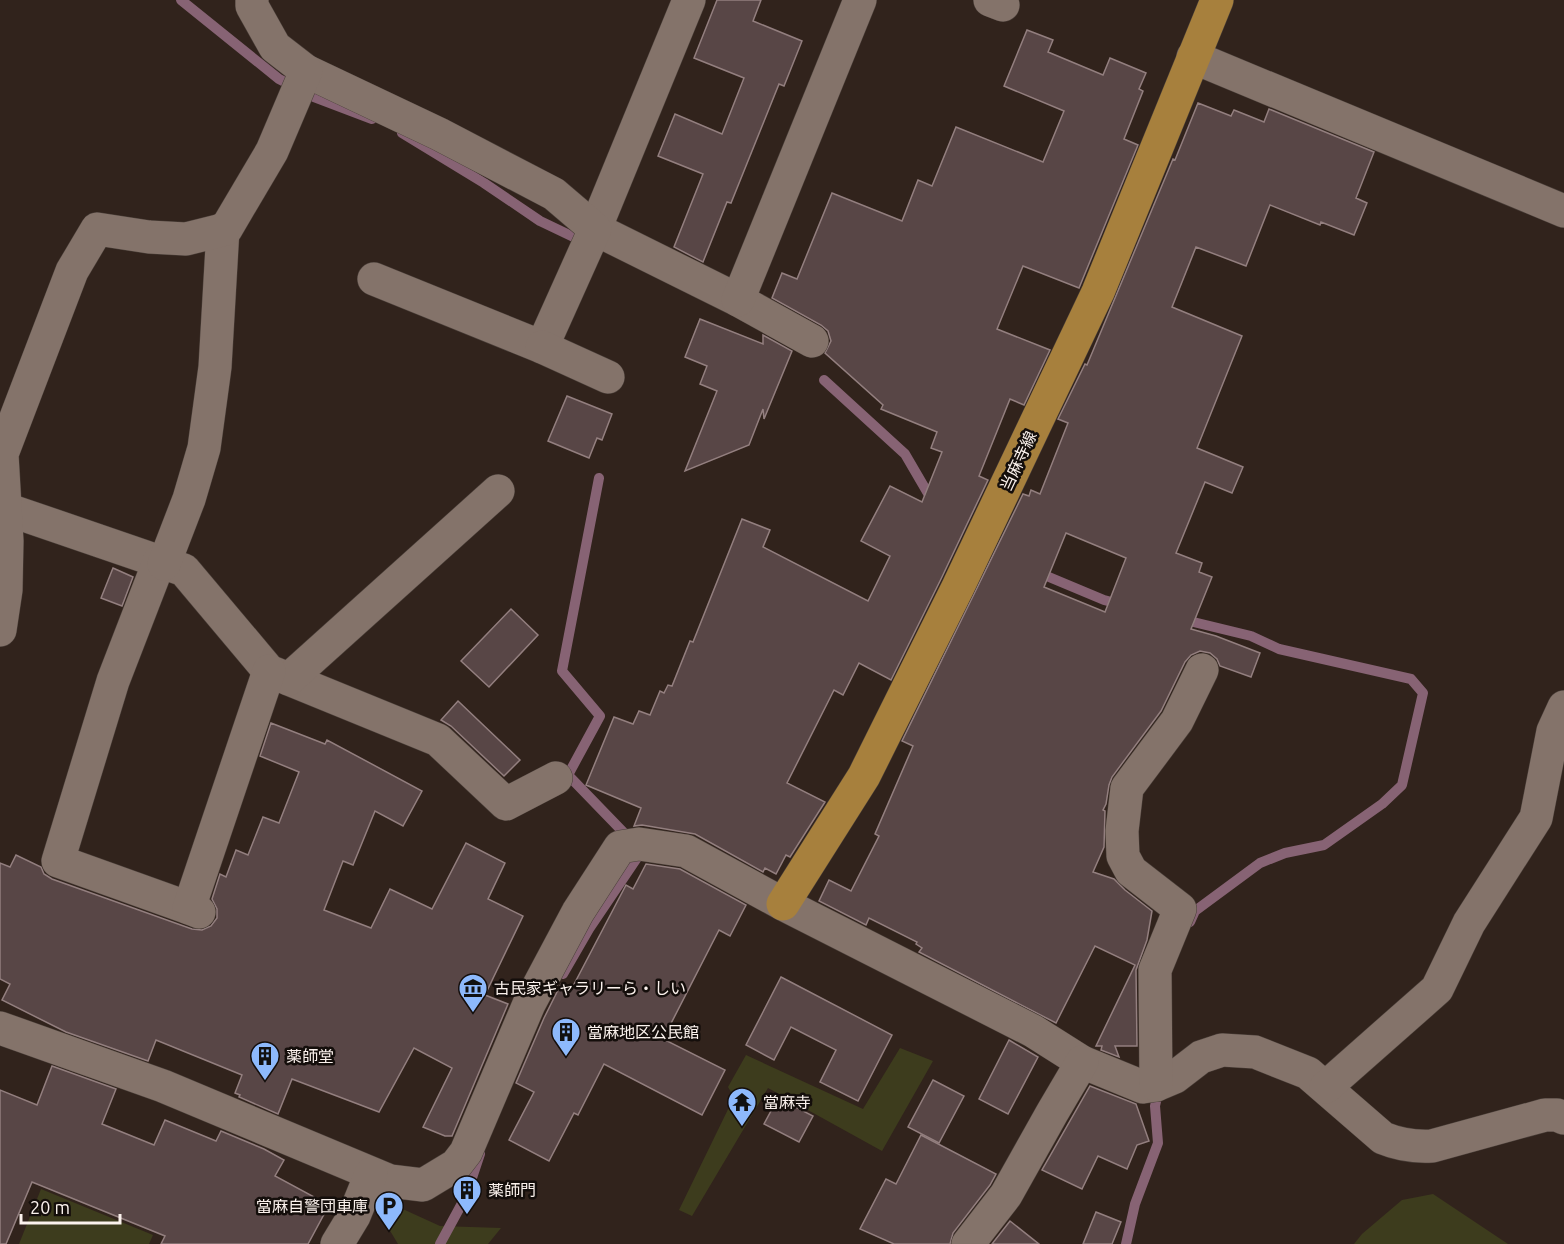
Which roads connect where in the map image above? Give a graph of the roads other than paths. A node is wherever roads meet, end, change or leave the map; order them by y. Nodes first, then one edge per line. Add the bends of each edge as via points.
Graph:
1 (252, 0) edge
2 (689, 0) edge
3 (860, 0) edge
4 (1217, 0) edge
5 (1193, 57) junction
6 (301, 84) junction
7 (1564, 211) edge
8 (223, 229) junction
9 (590, 239) junction
10 (374, 279) dead end
11 (738, 300) junction
12 (812, 341) dead end
13 (542, 347) junction
14 (608, 377) dead end
15 (1, 454) edge
16 (498, 491) dead end
17 (6, 509) junction
18 (162, 563) junction
19 (0, 630) edge
20 (1202, 670) dead end
21 (279, 675) junction
22 (1564, 707) edge
23 (556, 778) dead end
24 (783, 904) junction
25 (0, 1028) edge
26 (1082, 1062) junction
27 (1156, 1085) junction
28 (1326, 1087) junction
29 (1564, 1118) edge
30 (371, 1174) junction
31 (337, 1244) edge
32 (968, 1244) edge

1 - 6 street via 275,47
2 - 9 street
3 - 11 street
4 - 5 main road, 当麻寺線
5 - 7 street
5 - 24 main road, 当麻寺線 via 1098,292 958,587 864,776
6 - 8 street via 272,151
6 - 9 street via 439,134 520,175 554,194
8 - 15 street via 186,238 97,229 72,271
8 - 18 street via 215,367 204,448 189,499
9 - 11 street
9 - 13 street
10 - 13 street
11 - 12 street
13 - 14 street
15 - 17 street
16 - 21 street
17 - 18 street
17 - 19 street via 6,590
18 - 21 street via 184,570
18 - 21 street via 112,681 58,861 194,910
20 - 27 street via 1177,722 1127,788 1122,831 1123,856 1131,871 1180,909 1155,970
21 - 23 street via 438,740 506,804
22 - 28 street via 1553,731 1536,818 1469,923 1437,989
24 - 26 street via 1033,1030
24 - 30 street via 686,851 620,847 578,912 535,994 466,1152 456,1165 423,1185
25 - 30 street via 163,1086
26 - 27 street via 1143,1087
26 - 32 street via 1006,1195
27 - 28 street via 1175,1077 1201,1057 1222,1050 1255,1052 1308,1073
28 - 29 street via 1383,1138 1417,1147 1545,1115
30 - 31 street via 354,1216

